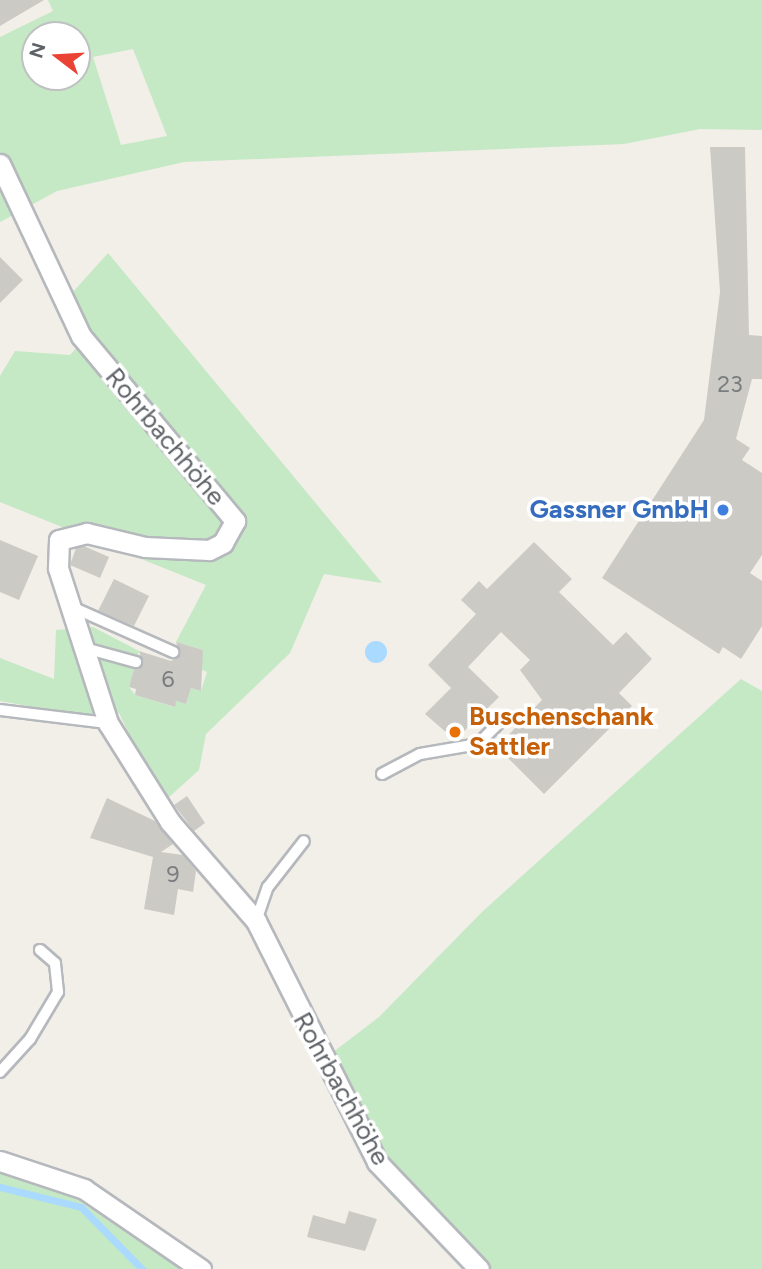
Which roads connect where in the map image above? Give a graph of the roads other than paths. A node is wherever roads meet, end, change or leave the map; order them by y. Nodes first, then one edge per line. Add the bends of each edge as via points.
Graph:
1 (0, 164) edge
2 (72, 607) junction
3 (85, 648) junction
4 (173, 652) dead end
5 (136, 662) dead end
6 (0, 710) edge
7 (500, 722) dead end
8 (108, 723) junction
9 (382, 774) dead end
10 (304, 841) dead end
11 (256, 922) junction
12 (40, 950) dead end
13 (0, 1072) edge
14 (0, 1161) edge
15 (201, 1269) edge
16 (480, 1269) edge

1 - 2 street, Rohrbachhöhe via 81,336 235,521 223,543 209,550 145,547 87,533 59,540 58,568
2 - 3 street, Rohrbachhöhe
2 - 4 lane
3 - 5 lane
3 - 8 street, Rohrbachhöhe
6 - 8 lane
7 - 9 lane via 478,744 420,754
8 - 11 street, Rohrbachhöhe via 170,822
10 - 11 lane via 268,887
11 - 16 street, Rohrbachhöhe via 377,1162
12 - 13 lane via 55,963 58,992 30,1039
14 - 15 street via 84,1189

